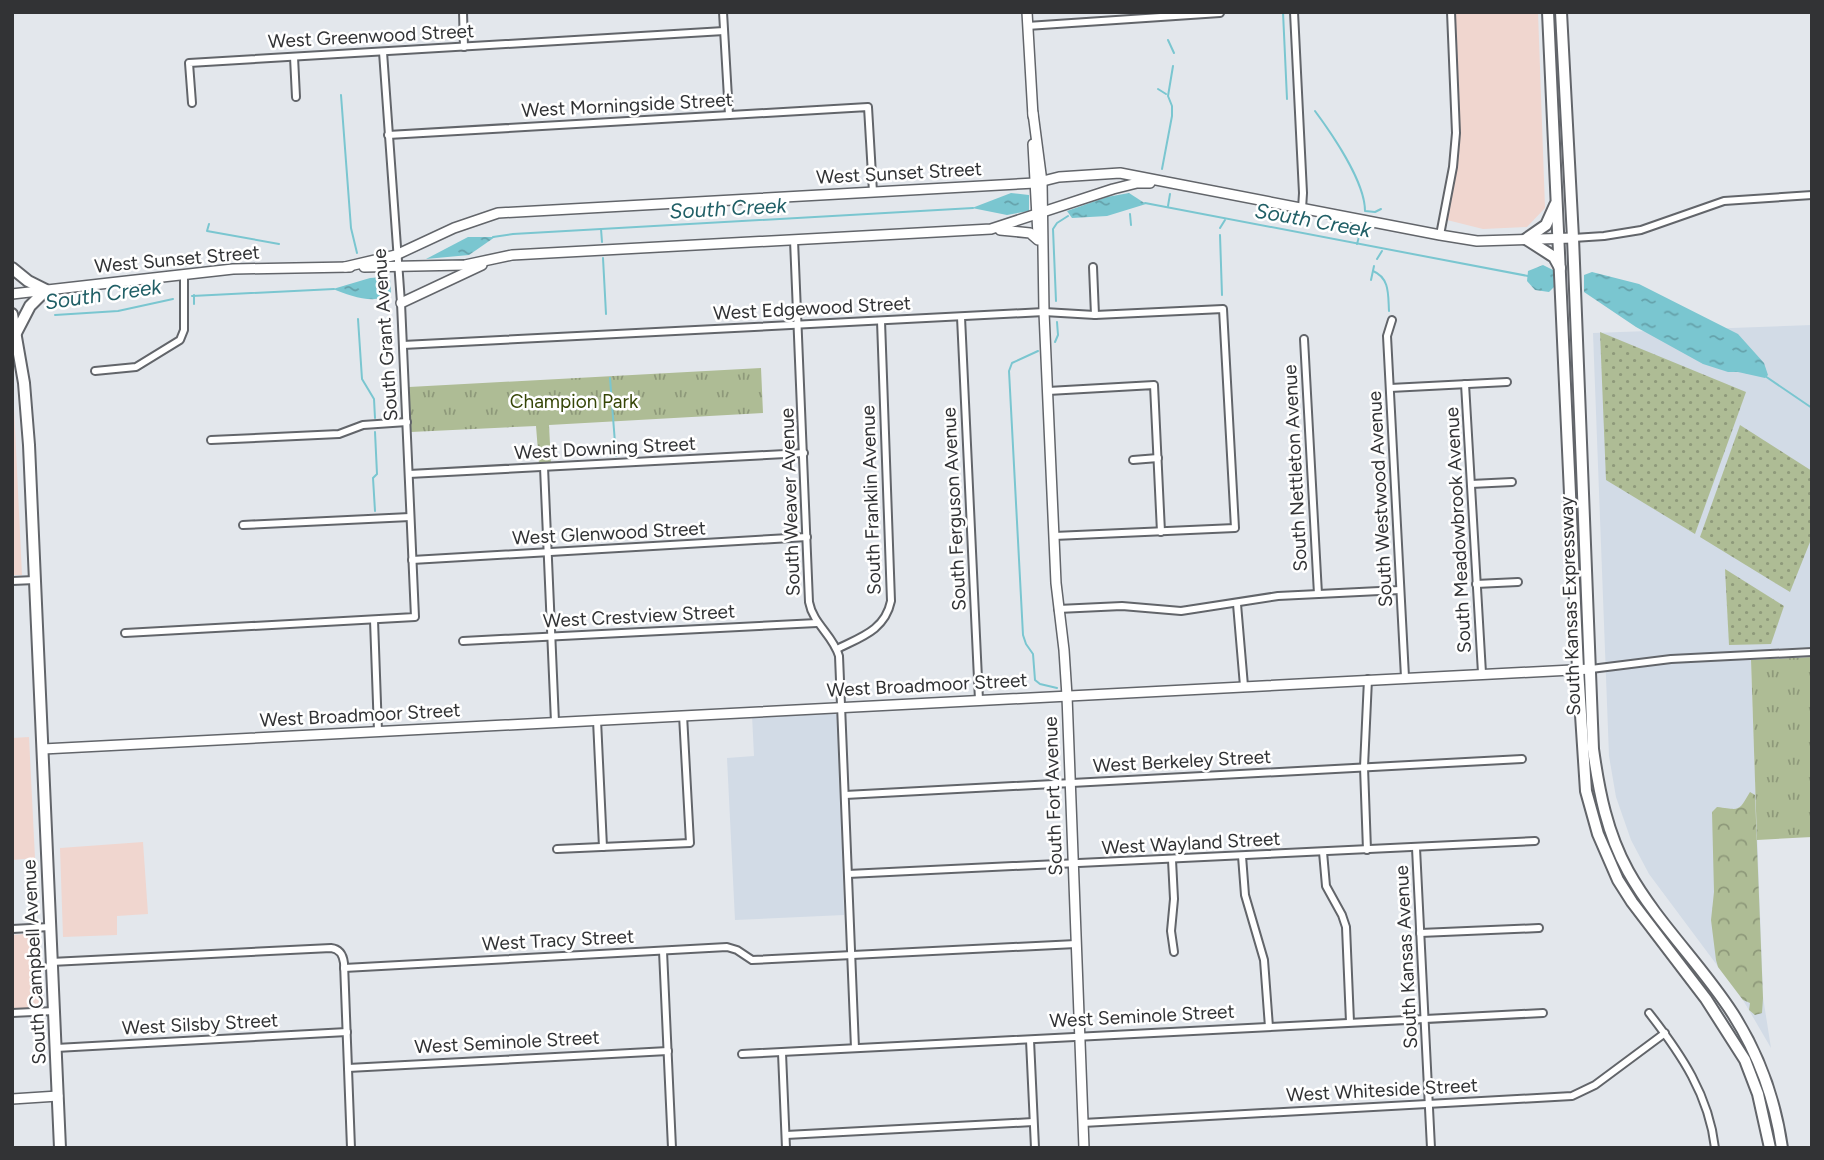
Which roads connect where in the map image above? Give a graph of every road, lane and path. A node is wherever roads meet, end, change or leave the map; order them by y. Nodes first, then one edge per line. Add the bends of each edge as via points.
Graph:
1 (463, 12) edge
2 (723, 12) edge
3 (1027, 12) edge
4 (1294, 12) edge
5 (1451, 12) edge
6 (1548, 12) edge
7 (1561, 12) edge
8 (1220, 13) edge
9 (1151, 15) edge
10 (1027, 26) junction
11 (724, 32) junction
12 (464, 47) junction
13 (383, 52) junction
14 (293, 57) junction
15 (296, 97) dead end
16 (191, 103) dead end
17 (729, 115) junction
18 (388, 135) junction
19 (1039, 182) junction
20 (1169, 183) junction
21 (873, 192) junction
22 (1812, 195) edge
23 (1558, 198) junction
24 (1302, 209) junction
25 (1040, 214) junction
26 (991, 229) junction
27 (1440, 235) junction
28 (1560, 238) junction
29 (1573, 238) junction
30 (1526, 239) junction
31 (794, 240) junction
32 (1038, 240) junction
33 (396, 255) junction
34 (512, 255) junction
35 (345, 267) junction
36 (397, 267) junction
37 (1093, 267) dead end
38 (12, 268) edge
39 (1561, 270) junction
40 (184, 274) junction
41 (1043, 275) junction
42 (46, 290) junction
43 (12, 294) edge
44 (401, 303) junction
45 (1044, 312) junction
46 (12, 314) edge
47 (1095, 315) junction
48 (961, 317) junction
49 (1392, 320) dead end
50 (881, 321) junction
51 (799, 324) junction
52 (14, 332) edge
53 (1304, 339) dead end
54 (403, 345) junction
55 (95, 371) dead end
56 (1507, 382) dead end
57 (1465, 384) junction
58 (1390, 388) junction
59 (1048, 391) junction
60 (407, 422) junction
61 (211, 440) dead end
62 (804, 453) junction
63 (1158, 458) junction
64 (1133, 460) dead end
65 (544, 467) junction
66 (408, 474) junction
67 (1512, 482) dead end
68 (1471, 484) junction
69 (410, 517) junction
70 (243, 525) dead end
71 (1161, 532) junction
72 (1054, 536) junction
73 (807, 537) junction
74 (548, 552) junction
75 (412, 560) junction
76 (36, 580) junction
77 (12, 581) edge
78 (1518, 582) dead end
79 (1476, 584) junction
80 (1400, 590) junction
81 (1318, 594) junction
82 (1237, 604) junction
83 (1058, 609) junction
84 (374, 620) junction
85 (817, 623) junction
86 (125, 633) dead end
87 (552, 637) junction
88 (463, 641) dead end
89 (837, 649) junction
90 (1812, 652) edge
91 (1578, 669) junction
92 (1591, 669) junction
93 (1482, 673) junction
94 (1405, 677) junction
95 (1368, 679) junction
96 (1244, 686) junction
97 (1066, 696) junction
98 (979, 700) junction
99 (841, 706) junction
100 (683, 714) junction
101 (597, 720) junction
102 (555, 722) junction
103 (378, 731) junction
104 (43, 749) junction
105 (1522, 759) dead end
106 (1364, 767) junction
107 (1070, 783) junction
108 (845, 795) junction
109 (1535, 841) dead end
110 (603, 847) junction
111 (1416, 848) junction
112 (557, 849) dead end
113 (1367, 850) junction
114 (1324, 852) junction
115 (1242, 856) junction
116 (1172, 860) junction
117 (1072, 863) junction
118 (848, 874) junction
119 (50, 927) junction
120 (1539, 928) dead end
121 (12, 929) edge
122 (1420, 933) junction
123 (1076, 943) junction
124 (663, 951) junction
125 (1174, 952) dead end
126 (850, 955) junction
127 (51, 962) junction
128 (344, 968) junction
129 (54, 1011) junction
130 (12, 1013) edge
131 (1543, 1013) dead end
132 (1649, 1013) dead end
133 (1424, 1019) junction
134 (1350, 1022) junction
135 (1269, 1027) junction
136 (347, 1032) junction
137 (1665, 1033) junction
138 (1079, 1037) junction
139 (1030, 1040) junction
140 (56, 1048) junction
141 (855, 1048) junction
142 (668, 1051) junction
143 (782, 1053) junction
144 (742, 1054) dead end
145 (348, 1068) junction
146 (58, 1096) junction
147 (12, 1099) edge
148 (1429, 1103) junction
149 (1033, 1122) junction
150 (1083, 1122) junction
151 (786, 1135) junction
152 (60, 1148) edge
153 (351, 1148) edge
154 (672, 1148) edge
155 (786, 1148) edge
156 (1035, 1148) edge
157 (1084, 1148) edge
158 (1431, 1148) edge
159 (1716, 1148) edge
160 (1770, 1148) edge
161 (1782, 1148) edge

1 - 12 street
2 - 11 street
3 - 10 street, South Fort Avenue
4 - 24 street
5 - 27 street via 1456,133
6 - 23 main road, South Kansas Expressway
7 - 29 main road, South Kansas Expressway
8 - 9 street
9 - 10 street
10 - 19 street, South Fort Avenue
11 - 12 street, West Greenwood Street
11 - 17 street
12 - 13 street, West Greenwood Street
13 - 14 street, West Greenwood Street
13 - 18 street, South Grant Avenue
14 - 15 street
14 - 16 street, West Greenwood Street via 189,63
17 - 18 street, West Morningside Street
17 - 21 street, West Morningside Street via 868,107
18 - 33 street, South Grant Avenue
19 - 20 street, West Sunset Street via 1120,173
19 - 21 street, West Sunset Street
19 - 25 street, South Fort Avenue
20 - 24 street, West Sunset Street
20 - 25 street, West Sunset Street via 1137,183
21 - 33 street, West Sunset Street via 498,213
22 - 29 street, West Sunset Street via 1724,201 1641,230
23 - 28 main road, South Kansas Expressway
23 - 30 main road via 1546,225
24 - 27 street, West Sunset Street
25 - 26 street, West Sunset Street
25 - 32 street, South Fort Avenue
25 - 41 street, South Fort Avenue
26 - 31 street, West Sunset Street
26 - 32 street via 1026,232
27 - 30 street, West Sunset Street via 1477,241
28 - 29 street, West Sunset Street
28 - 30 street, West Sunset Street
28 - 39 main road, South Kansas Expressway
29 - 92 main road, South Kansas Expressway
30 - 39 main road via 1554,257
31 - 34 street, West Sunset Street
31 - 51 street, South Weaver Avenue
32 - 41 street, South Fort Avenue
33 - 35 street, West Sunset Street
33 - 36 street, South Grant Avenue
34 - 36 street, West Sunset Street via 465,265
34 - 44 street
35 - 36 street, West Sunset Street
35 - 40 street, West Sunset Street
36 - 44 street, South Grant Avenue
37 - 47 street
38 - 42 main road
39 - 91 main road, South Kansas Expressway
40 - 42 street, West Sunset Street
40 - 55 street via 184,330 177,343 136,368
41 - 45 street, South Fort Avenue
42 - 43 street, West Sunset Street
42 - 52 main road
44 - 54 street, South Grant Avenue
45 - 47 street, West Edgewood Street
45 - 48 street, West Edgewood Street
45 - 59 street, South Fort Avenue
46 - 52 main road, South Campbell Avenue
47 - 71 street, West Edgewood Street via 1223,309 1234,528
48 - 50 street, West Edgewood Street
48 - 98 street, South Ferguson Avenue
49 - 58 street, South Westwood Avenue via 1387,336
50 - 51 street, West Edgewood Street
50 - 89 street, South Franklin Avenue via 891,601 878,628
51 - 54 street, West Edgewood Street
51 - 62 street, South Weaver Avenue
52 - 76 main road, South Campbell Avenue via 28,432
53 - 81 street, South Nettleton Avenue
54 - 60 street, South Grant Avenue
56 - 57 street
57 - 58 street
57 - 68 street, South Meadowbrook Avenue
58 - 80 street, South Westwood Avenue
59 - 63 street via 1154,385
59 - 72 street, South Fort Avenue
60 - 61 street via 370,424 339,434
60 - 66 street, South Grant Avenue
62 - 65 street, West Downing Street
62 - 73 street, South Weaver Avenue
63 - 64 street
63 - 71 street
65 - 66 street, West Downing Street
65 - 74 street
66 - 69 street, South Grant Avenue
67 - 68 street
68 - 79 street, South Meadowbrook Avenue
69 - 70 street
69 - 75 street, South Grant Avenue
71 - 72 street
72 - 83 street, South Fort Avenue
73 - 74 street, West Glenwood Street
73 - 85 street, South Weaver Avenue via 809,602
74 - 75 street, West Glenwood Street
74 - 87 street
75 - 84 street, South Grant Avenue via 415,617
76 - 77 street
76 - 104 main road, South Campbell Avenue
78 - 79 street
79 - 93 street, South Meadowbrook Avenue
80 - 81 street
80 - 94 street, South Westwood Avenue
81 - 82 street
82 - 83 street via 1181,611 1122,606
82 - 96 street
83 - 97 street, South Fort Avenue
84 - 86 street
84 - 103 street
85 - 87 street, West Crestview Street
85 - 89 street, South Weaver Avenue
87 - 88 street, West Crestview Street
87 - 102 street
89 - 99 street
90 - 92 street, West Broadmoor Street via 1671,659
91 - 92 street, West Broadmoor Street
91 - 93 street, West Broadmoor Street
91 - 160 main road, South Kansas Expressway via 1586,790 1606,857 1632,902 1706,999 1745,1060
92 - 161 main road, South Kansas Expressway via 1598,788 1616,846 1638,887 1732,1012 1752,1046 1779,1122
93 - 94 street, West Broadmoor Street
94 - 95 street, West Broadmoor Street
95 - 96 street, West Broadmoor Street
95 - 106 street
96 - 97 street, West Broadmoor Street
97 - 98 street, West Broadmoor Street
97 - 107 street, South Fort Avenue
98 - 99 street, West Broadmoor Street
99 - 100 street, West Broadmoor Street
99 - 108 street
100 - 101 street, West Broadmoor Street
100 - 110 street via 690,843
101 - 102 street, West Broadmoor Street
101 - 110 street
102 - 103 street, West Broadmoor Street
103 - 104 street, West Broadmoor Street
104 - 119 main road, South Campbell Avenue
105 - 106 street, West Berkeley Street
106 - 107 street, West Berkeley Street
106 - 113 street
107 - 108 street, West Berkeley Street
107 - 117 street, South Fort Avenue
108 - 118 street
109 - 111 street, West Wayland Street
110 - 112 street
111 - 113 street, West Wayland Street
111 - 122 street, South Kansas Avenue
113 - 114 street, West Wayland Street
114 - 115 street, West Wayland Street
114 - 134 street via 1326,886 1346,927
115 - 116 street, West Wayland Street
115 - 135 street via 1245,895 1264,960
116 - 117 street, West Wayland Street
116 - 125 street
117 - 118 street, West Wayland Street
117 - 123 street, South Fort Avenue
118 - 126 street
119 - 121 street
119 - 127 main road, South Campbell Avenue
120 - 122 street
122 - 133 street, South Kansas Avenue
123 - 126 street, West Tracy Street
123 - 138 street, South Fort Avenue
124 - 126 street, West Tracy Street via 730,947 752,960
124 - 128 street, West Tracy Street
124 - 142 street
126 - 141 street
127 - 128 street via 331,948 341,953
127 - 129 main road, South Campbell Avenue
128 - 136 street
129 - 130 street
129 - 140 main road, South Campbell Avenue
131 - 133 street, West Seminole Street
132 - 137 street
133 - 134 street, West Seminole Street
133 - 148 street, South Kansas Avenue
134 - 135 street, West Seminole Street
135 - 138 street, West Seminole Street
136 - 140 street, West Silsby Street
136 - 145 street
137 - 148 street, West Whiteside Street via 1595,1085 1572,1096
137 - 159 street via 1699,1088
138 - 139 street, West Seminole Street
138 - 150 street, South Fort Avenue
139 - 141 street, West Seminole Street
139 - 149 street
140 - 146 main road, South Campbell Avenue
141 - 143 street, West Seminole Street
142 - 145 street, West Seminole Street
142 - 154 street
143 - 144 street, West Seminole Street
143 - 151 street
145 - 153 street
146 - 147 street
146 - 152 main road, South Campbell Avenue
148 - 150 street, West Whiteside Street
148 - 158 street, South Kansas Avenue
149 - 151 street
149 - 156 street
150 - 157 street, South Fort Avenue
151 - 155 street

